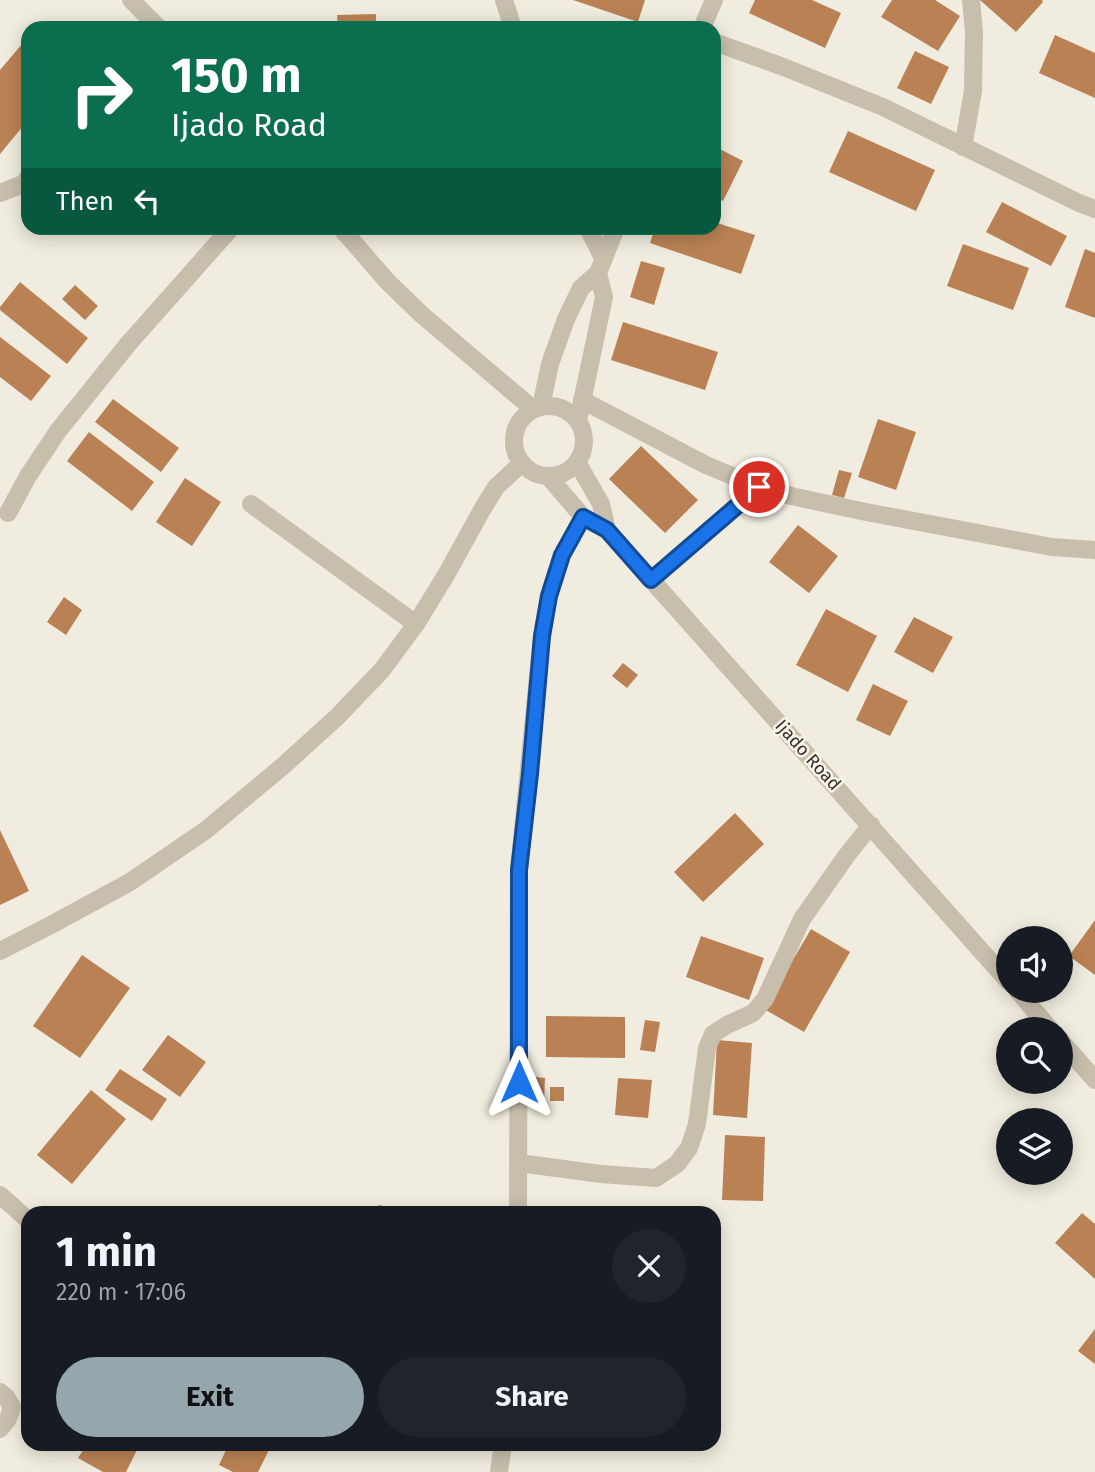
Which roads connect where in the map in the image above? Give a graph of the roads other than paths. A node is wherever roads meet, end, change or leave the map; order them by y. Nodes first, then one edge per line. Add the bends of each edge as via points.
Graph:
1 (131, 0) edge
2 (504, 0) edge
3 (714, 0) edge
4 (971, 0) edge
5 (152, 21) edge
6 (511, 21) edge
7 (705, 21) edge
8 (721, 45) edge
9 (963, 147) junction
10 (21, 185) edge
11 (0, 192) edge
12 (1095, 209) edge
13 (225, 235) edge
14 (347, 235) edge
15 (590, 235) edge
16 (613, 235) edge
17 (601, 265) junction
18 (582, 400) junction
19 (537, 408) junction
20 (578, 421) junction
21 (577, 462) junction
22 (522, 463) junction
23 (548, 476) junction
24 (759, 487) junction
25 (251, 504) dead end
26 (8, 513) dead end
27 (583, 517) junction
28 (607, 530) junction
29 (1095, 550) edge
30 (651, 580) junction
31 (416, 624) junction
32 (871, 825) junction
33 (0, 951) edge
34 (996, 967) edge
35 (1028, 1003) edge
36 (1041, 1017) edge
37 (1073, 1055) edge
38 (1095, 1080) edge
39 (519, 1163) junction
40 (3, 1204) edge
41 (518, 1206) edge
42 (21, 1216) edge
43 (0, 1392) edge
44 (0, 1429) edge
45 (502, 1451) edge
46 (499, 1472) edge

1 - 5 street
2 - 6 street
3 - 7 street
4 - 9 street via 973,91
8 - 9 street via 883,107
9 - 12 street
10 - 11 street
13 - 26 street via 58,431
14 - 19 street via 421,314
15 - 17 street
16 - 17 street
17 - 18 street via 604,297
17 - 19 street via 581,288 566,318
18 - 20 street
18 - 24 street via 705,465
19 - 20 street via 558,407
19 - 22 street via 524,416 514,435
20 - 21 street via 584,441
21 - 23 street
21 - 28 street, Ijado Road via 601,505
22 - 23 street
22 - 31 street via 496,487
23 - 27 street, Ijado Road
24 - 29 street via 879,515 1052,547
24 - 30 street
25 - 31 street
27 - 28 street, Ijado Road
27 - 39 street via 562,555 542,636 519,870
28 - 30 street, Ijado Road
30 - 32 street, Ijado Road
31 - 33 street via 382,670 337,717 206,830 130,882
32 - 34 street, Ijado Road
32 - 39 street via 802,919 765,999 753,1013 713,1034 697,1124 677,1164 656,1178
35 - 36 street
37 - 38 street
39 - 41 street
40 - 42 street
43 - 44 street via 12,1407
45 - 46 street

